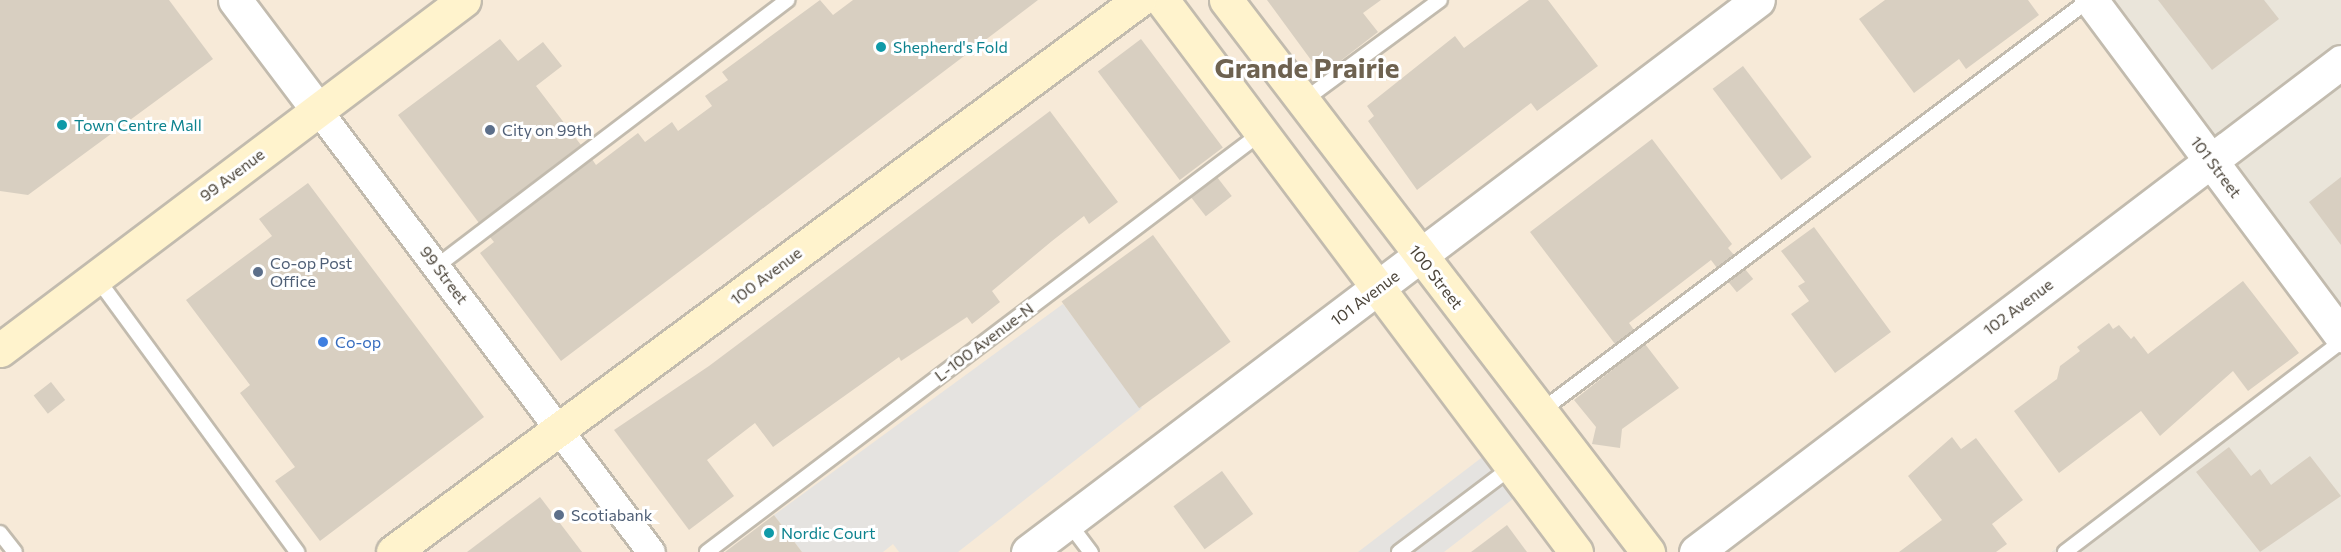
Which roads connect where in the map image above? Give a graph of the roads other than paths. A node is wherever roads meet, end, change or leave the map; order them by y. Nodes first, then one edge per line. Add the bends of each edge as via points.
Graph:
1 (235, 0) edge
2 (464, 0) edge
3 (787, 0) edge
4 (1139, 0) edge
5 (1162, 0) edge
6 (1226, 0) edge
7 (1440, 0) edge
8 (1758, 0) edge
9 (2090, 0) edge
10 (2341, 62) edge
11 (1303, 101) junction
12 (318, 110) junction
13 (1261, 133) junction
14 (2211, 161) junction
15 (1421, 256) junction
16 (437, 266) junction
17 (96, 277) junction
18 (1378, 288) junction
19 (2341, 335) edge
20 (2341, 342) edge
21 (0, 350) edge
22 (1540, 412) junction
23 (560, 429) junction
24 (1512, 467) junction
25 (1068, 522) junction
26 (0, 532) edge
27 (15, 552) edge
28 (297, 552) edge
29 (393, 552) edge
30 (651, 552) edge
31 (707, 552) edge
32 (1028, 552) edge
33 (1091, 552) edge
34 (1399, 552) edge
35 (1576, 552) edge
36 (1648, 552) edge
37 (1696, 552) edge
38 (2065, 552) edge

1 - 12 street, 99 Street
2 - 12 main road, 99 Avenue
3 - 16 lane
4 - 23 main road, 100 Avenue
5 - 13 main road
6 - 11 main road, 100 Street
7 - 11 lane
8 - 15 street, 101 Avenue
9 - 14 street, 101 Street
9 - 22 lane
10 - 14 street, 102 Avenue
11 - 15 main road, 100 Street
12 - 16 street, 99 Street
12 - 17 main road, 99 Avenue
13 - 18 main road
13 - 31 lane, L-100 Avenue-N
14 - 19 street, 101 Street
14 - 37 street, 102 Avenue
15 - 18 street, 101 Avenue
15 - 22 main road, 100 Street
16 - 23 street, 99 Street
17 - 21 main road, 99 Avenue
17 - 28 lane
18 - 24 main road
18 - 25 street, 101 Avenue
20 - 38 lane
22 - 36 main road, 100 Street
23 - 29 main road, 100 Avenue
23 - 30 street, 99 Street
24 - 34 lane
24 - 35 main road
25 - 32 street, 101 Avenue
25 - 33 lane
26 - 27 lane

